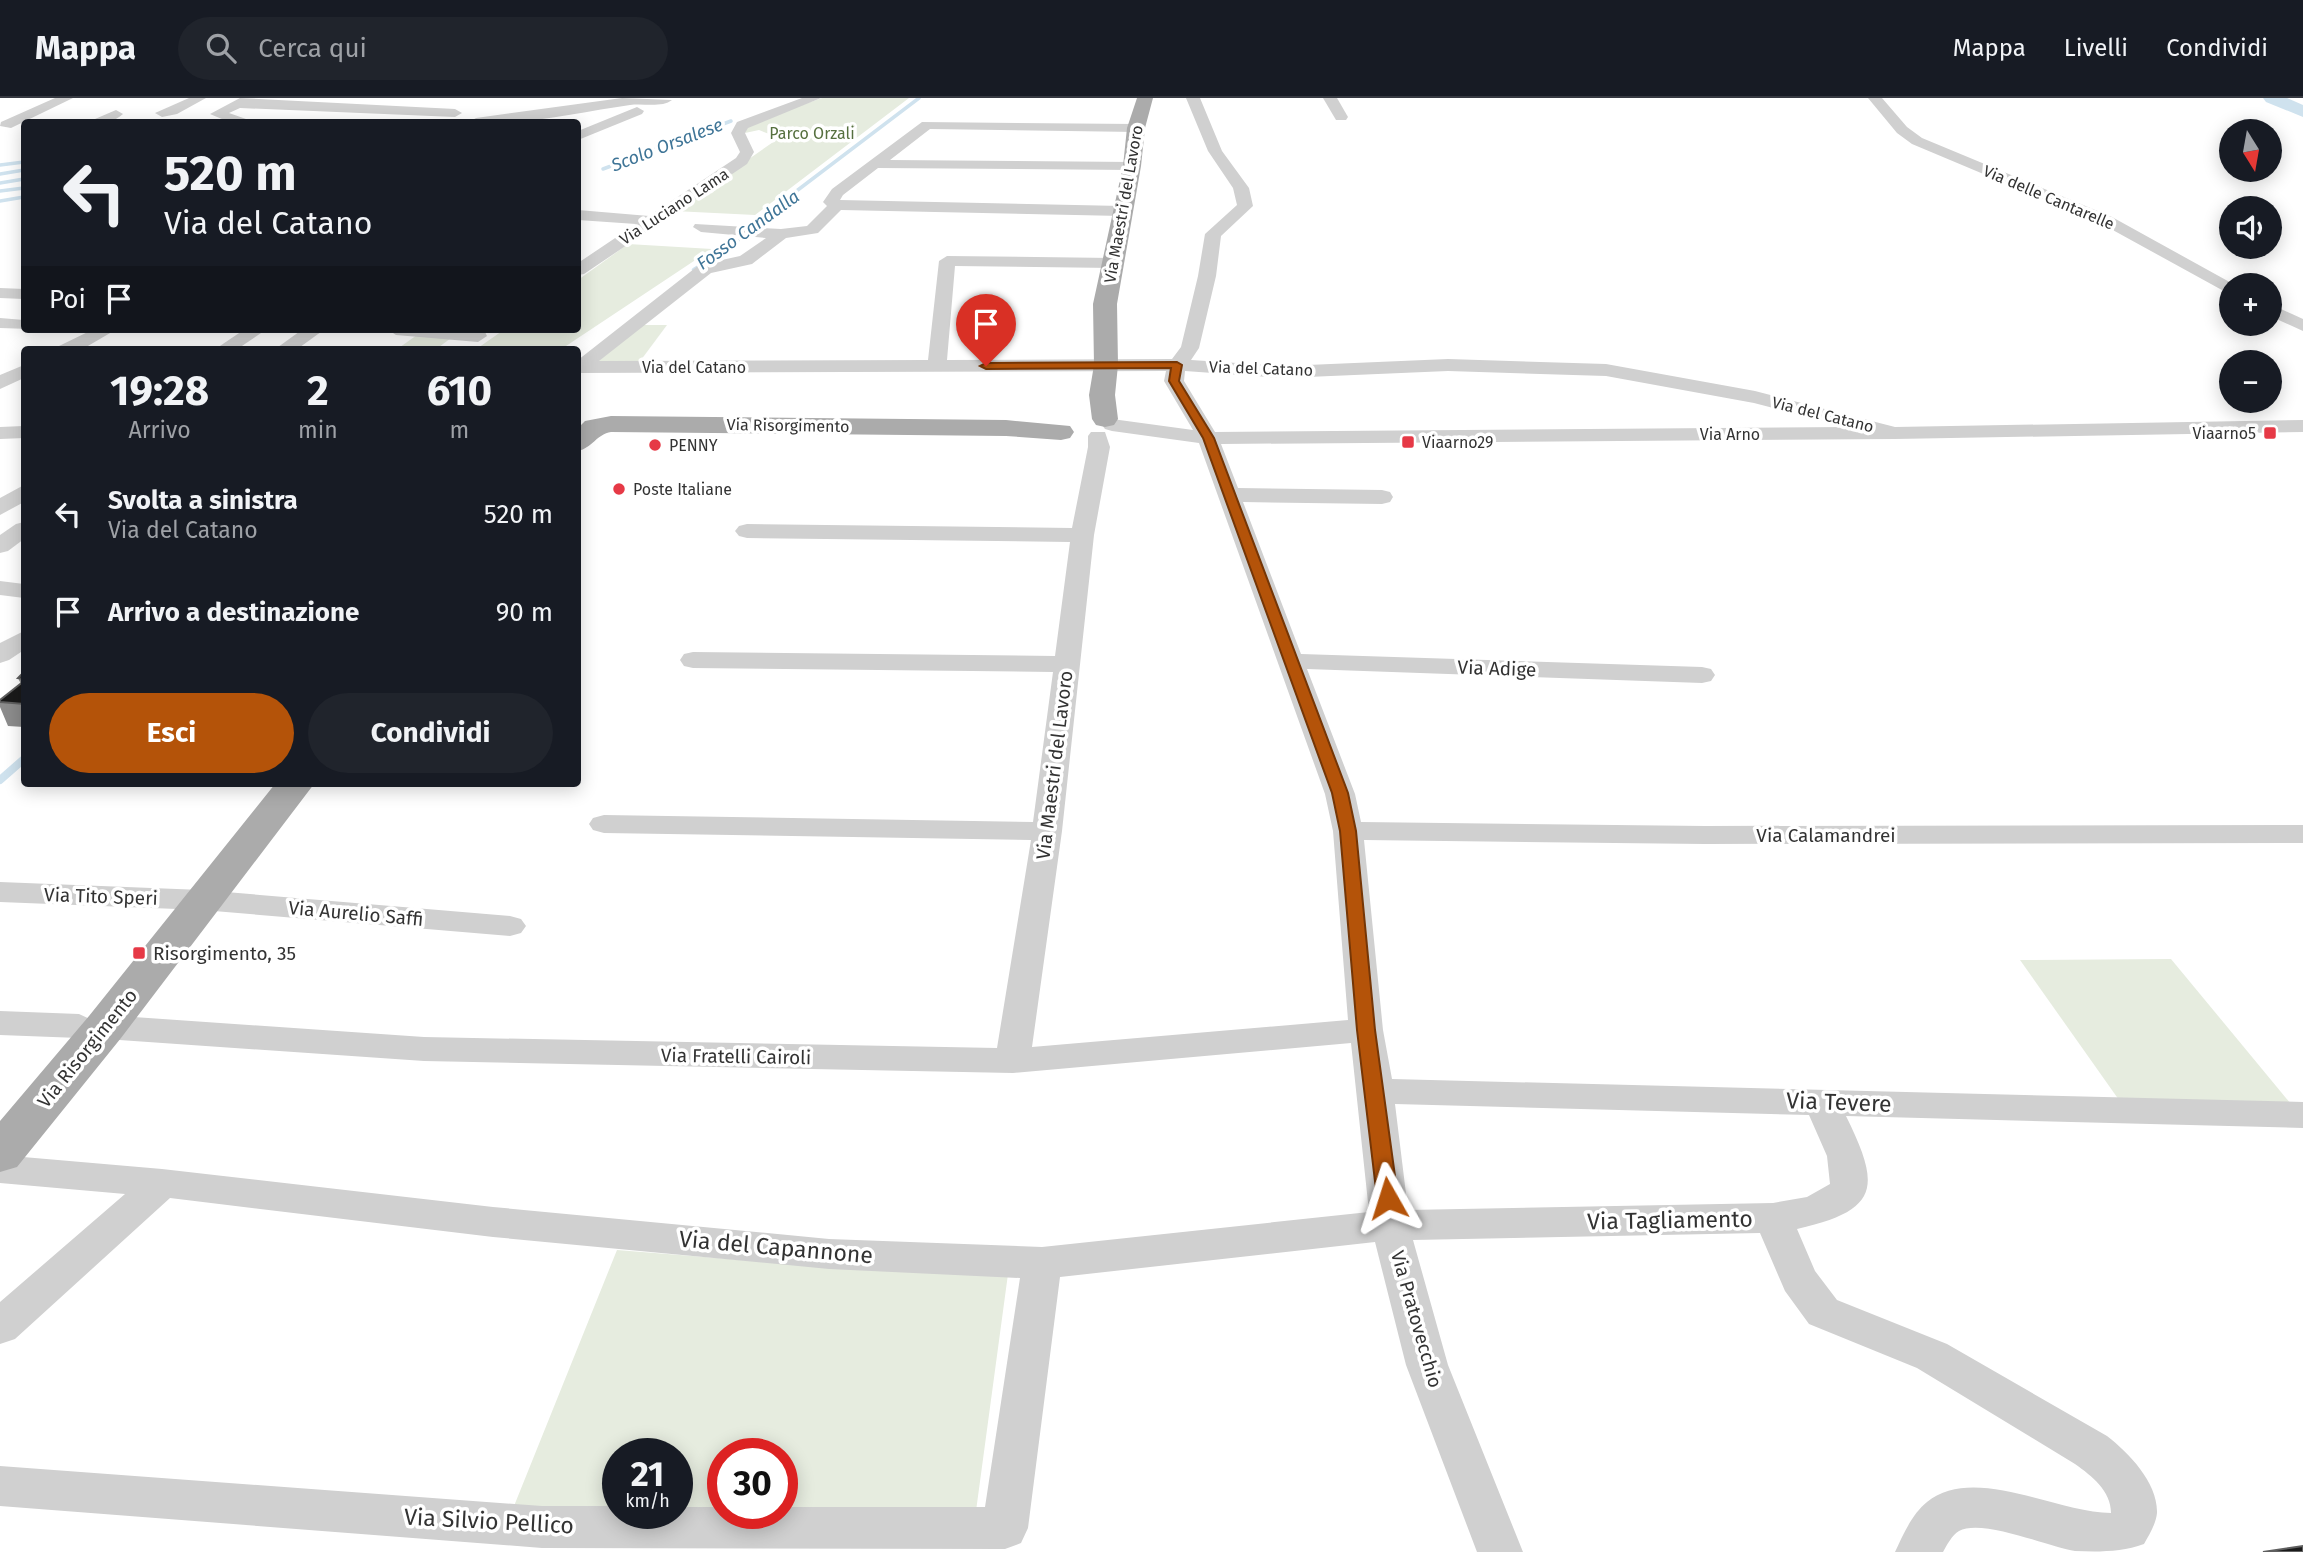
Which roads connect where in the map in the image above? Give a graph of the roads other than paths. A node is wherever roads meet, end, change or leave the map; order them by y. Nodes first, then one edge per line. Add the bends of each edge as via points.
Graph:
1 (66, 98) edge
2 (200, 98) edge
3 (814, 98) edge
4 (1145, 98) edge
5 (1193, 98) edge
6 (1330, 98) edge
7 (1875, 98) edge
8 (667, 99) edge
9 (244, 101) edge
10 (162, 113) dead end
11 (116, 114) dead end
12 (1341, 117) dead end
13 (28, 119) edge
14 (103, 119) edge
15 (232, 119) edge
16 (445, 119) edge
17 (498, 119) edge
18 (21, 123) edge
19 (1136, 128) junction
20 (5, 132) edge
21 (581, 135) edge
22 (872, 164) junction
23 (1132, 166) junction
24 (836, 205) junction
25 (1122, 211) junction
26 (581, 215) edge
27 (652, 221) junction
28 (701, 227) dead end
29 (778, 233) junction
30 (581, 256) edge
31 (596, 257) junction
32 (1113, 263) junction
33 (581, 268) edge
34 (2219, 283) edge
35 (0, 293) edge
36 (21, 294) edge
37 (2282, 315) edge
38 (0, 323) edge
39 (21, 325) edge
40 (2303, 326) edge
41 (100, 333) edge
42 (251, 333) edge
43 (310, 333) edge
44 (482, 333) edge
45 (74, 346) edge
46 (230, 346) edge
47 (289, 346) edge
48 (463, 346) edge
49 (581, 365) edge
50 (1106, 365) junction
51 (1177, 365) junction
52 (937, 366) junction
53 (581, 367) edge
54 (21, 372) edge
55 (0, 383) edge
56 (1089, 424) junction
57 (2303, 426) edge
58 (21, 432) edge
59 (1895, 433) junction
60 (1, 434) edge
61 (1208, 438) junction
62 (581, 440) edge
63 (21, 494) edge
64 (1230, 495) junction
65 (1382, 496) dead end
66 (0, 508) edge
67 (0, 522) edge
68 (21, 526) edge
69 (21, 528) edge
70 (747, 531) dead end
71 (1082, 535) junction
72 (0, 546) edge
73 (0, 588) edge
74 (21, 591) edge
75 (21, 641) edge
76 (0, 655) edge
77 (693, 660) dead end
78 (1292, 661) junction
79 (1067, 664) junction
80 (1702, 675) dead end
81 (293, 787) edge
82 (604, 824) dead end
83 (1047, 831) junction
84 (1348, 831) junction
85 (2303, 834) edge
86 (0, 892) edge
87 (192, 910) junction
88 (510, 926) dead end
89 (0, 1023) edge
90 (92, 1027) junction
91 (1366, 1030) junction
92 (1013, 1061) junction
93 (1376, 1091) junction
94 (1821, 1102) junction
95 (2303, 1115) edge
96 (0, 1124) edge
97 (0, 1140) edge
98 (0, 1154) edge
99 (0, 1169) edge
100 (162, 1183) junction
101 (1773, 1218) junction
102 (1390, 1225) junction
103 (1042, 1263) junction
104 (0, 1327) edge
105 (0, 1486) edge
106 (537, 1539) edge
107 (1500, 1552) edge
108 (1918, 1552) edge

1 - 13 street
2 - 10 street
3 - 27 street, Via Luciano Lama via 742,125 738,133 747,150 745,158
4 - 19 main road, Via Maestri del Lavoro
5 - 51 street via 1215,151 1241,188 1245,206 1213,234 1190,348
6 - 12 street
7 - 34 street, Via delle Cantarelle via 1917,141 2106,220
8 - 17 street
8 - 21 street
9 - 15 street via 217,114
9 - 16 street via 460,109
11 - 14 street
18 - 20 street
19 - 22 street via 927,125
19 - 23 main road, Via Maestri del Lavoro
22 - 23 street
22 - 24 street via 834,195 831,202
23 - 25 main road, Via Maestri del Lavoro
24 - 25 street
24 - 29 street via 812,230
25 - 32 main road, Via Maestri del Lavoro
26 - 27 street
27 - 31 street, Via Luciano Lama
28 - 29 street
29 - 49 street via 746,260 705,269
30 - 31 street
31 - 33 street, Via Luciano Lama
32 - 50 main road, Via Maestri del Lavoro via 1105,304
32 - 52 street via 947,261
35 - 36 street
37 - 40 street
38 - 39 street
41 - 45 street
42 - 46 street
43 - 47 street
44 - 48 street
50 - 51 street, Via del Catano
50 - 52 street, Via del Catano
50 - 56 main road, Via Maestri del Lavoro
51 - 59 street, Via del Catano via 1284,372 1448,365 1593,368 1755,397
51 - 61 street, Via Pratovecchio via 1174,381
52 - 53 street, Via del Catano
54 - 55 street
56 - 61 street, Via Arno
56 - 62 main road, Via Risorgimento via 1006,428 611,424 594,428
56 - 71 street, Via Maestri del Lavoro via 1095,469
57 - 59 street, Via Arno
58 - 60 street
59 - 61 street, Via Arno
61 - 64 street, Via Pratovecchio
63 - 66 street
64 - 65 street
64 - 78 street, Via Pratovecchio
67 - 68 street
69 - 72 street
70 - 71 street
71 - 79 street, Via Maestri del Lavoro
73 - 74 street
75 - 76 street
77 - 79 street
78 - 80 street, Via Adige
78 - 84 street, Via Pratovecchio via 1340,793
79 - 83 street, Via Maestri del Lavoro
81 - 87 main road
82 - 83 street
83 - 92 street, Via Maestri del Lavoro
84 - 85 street, Via Calamandrei
84 - 91 street, Via Pratovecchio
86 - 87 street, Via Tito Speri
87 - 88 street, Via Aurelio Saffi
87 - 90 main road
89 - 90 street, Via Fratelli Cairoli
90 - 92 street, Via Fratelli Cairoli via 424,1049
90 - 96 main road, Via Risorgimento
90 - 97 main road
90 - 98 main road, Via Risorgimento
91 - 92 street, Via Fratelli Cairoli
91 - 93 street, Via Pratovecchio
93 - 94 street, Via Tevere
93 - 102 street, Via Pratovecchio
94 - 95 street, Via Tevere
94 - 101 street, Via Tagliamento via 1848,1167 1849,1190 1810,1210
99 - 100 street, Via del Capannone
100 - 103 street, Via del Capannone via 493,1222 829,1254
100 - 104 street
101 - 102 street, Via Tagliamento
101 - 108 street via 1803,1288 1823,1312 1932,1356 2091,1450 2125,1483 2135,1513 2131,1526 2113,1543 2080,1546 1995,1517 1953,1511 1941,1517
102 - 103 street, Via del Capannone
102 - 107 street, Via Pratovecchio via 1427,1365
103 - 106 street, Via Silvio Pellico via 1004,1528
105 - 106 street, Via Silvio Pellico

